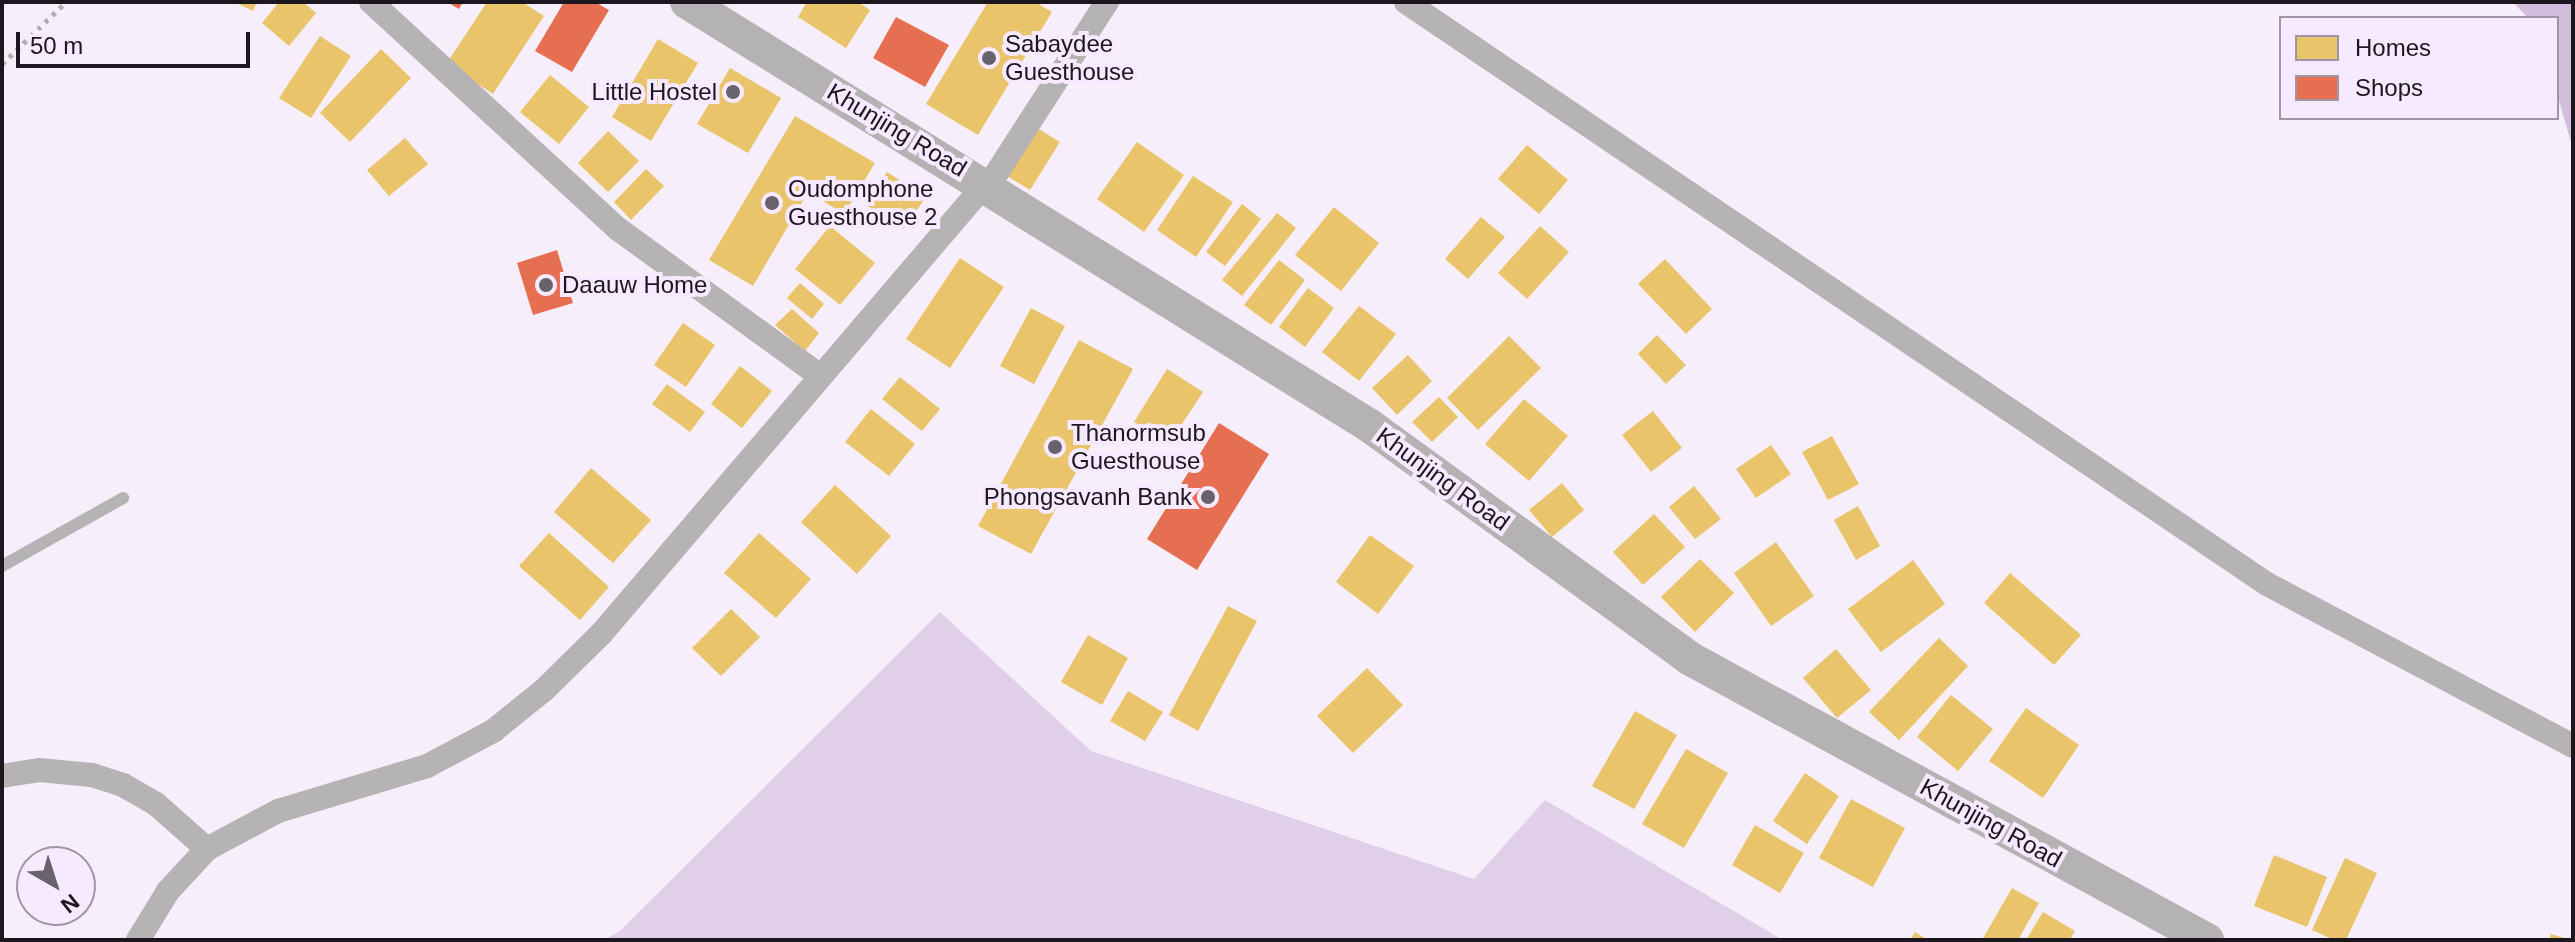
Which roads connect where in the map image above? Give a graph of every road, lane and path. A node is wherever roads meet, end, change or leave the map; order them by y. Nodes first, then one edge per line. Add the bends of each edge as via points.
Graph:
1 (66, 2) edge
2 (371, 2) edge
3 (687, 2) edge
4 (1107, 2) edge
5 (1406, 2) edge
6 (2, 64) edge
7 (988, 184) junction
8 (819, 375) junction
9 (123, 498) dead end
10 (2, 566) edge
11 (2573, 746) edge
12 (2, 776) edge
13 (207, 849) junction
14 (138, 940) edge
15 (2207, 940) edge

1 - 6 path
2 - 8 street via 618,229
3 - 7 main road, Khunjing Road
4 - 7 street
5 - 11 street via 2267,584
7 - 8 street
7 - 15 main road, Khunjing Road via 1370,426 1689,658
8 - 13 street via 601,634 493,731 427,766 278,811
9 - 10 lane
12 - 13 street via 39,770 92,775 123,785 156,804
13 - 14 street via 168,891

